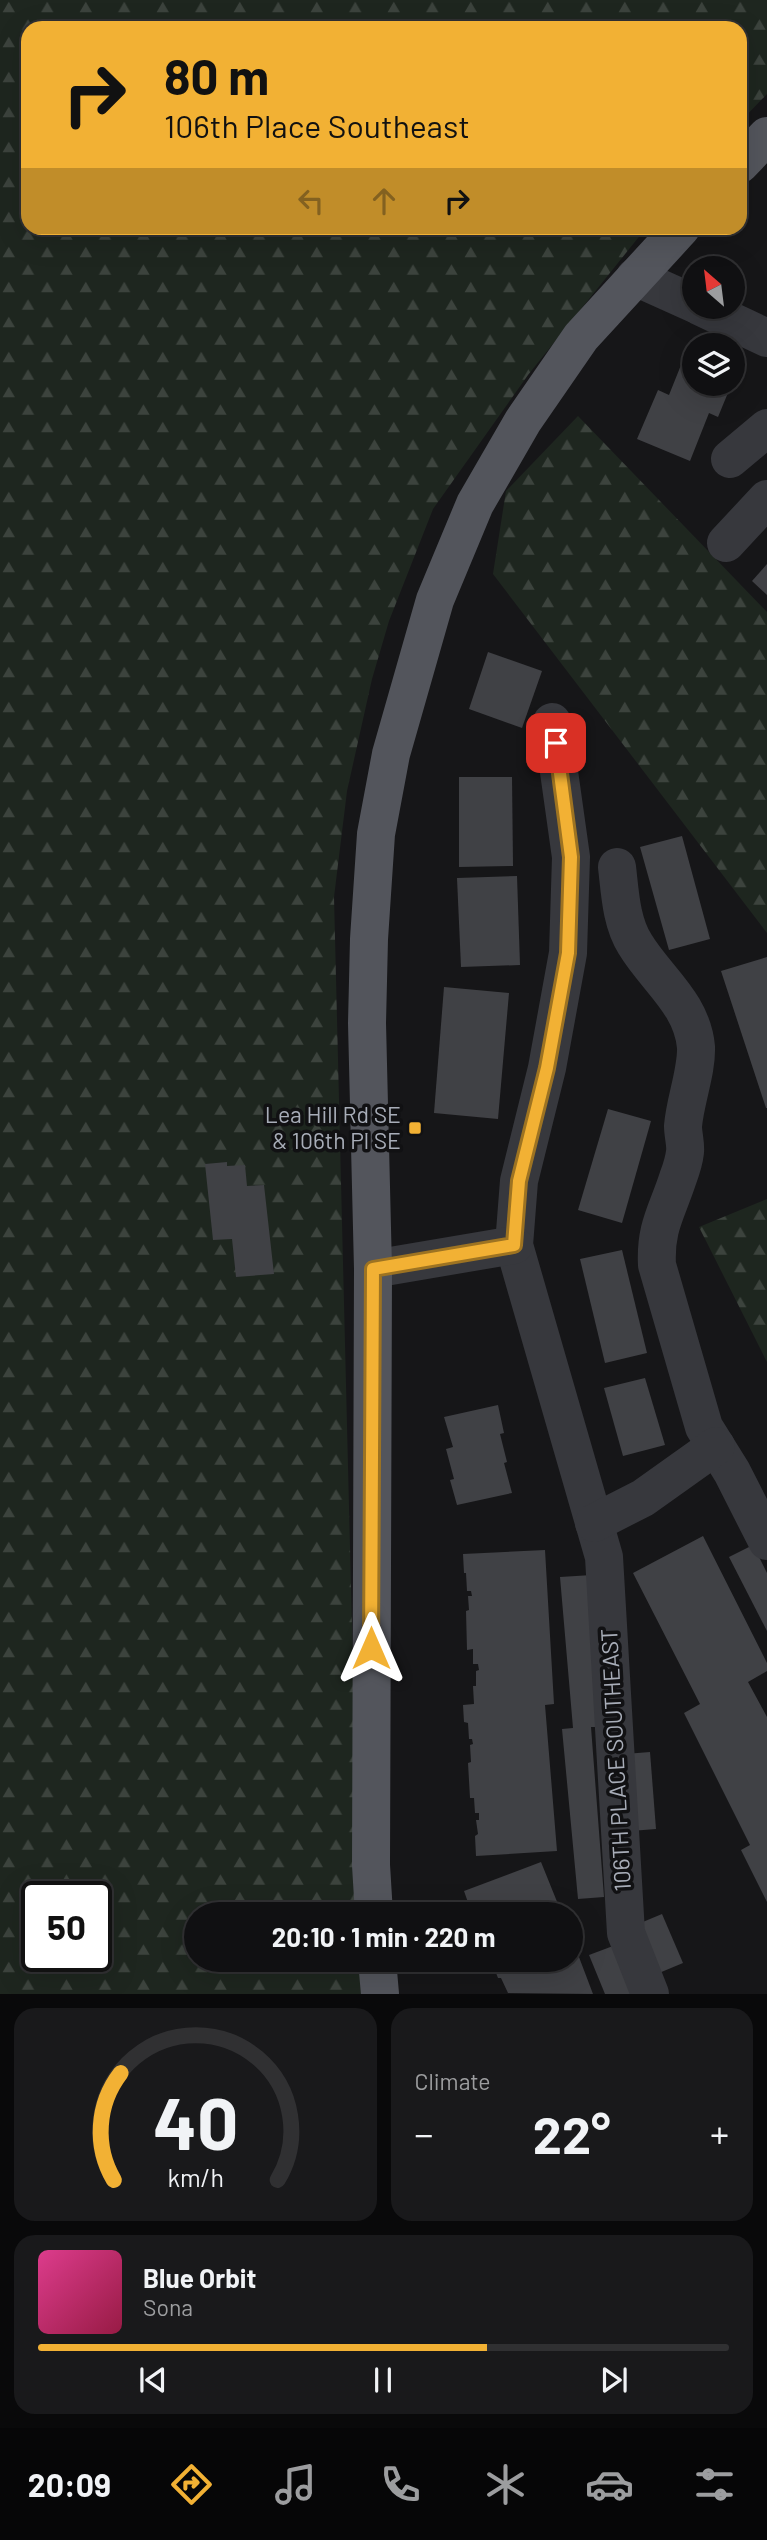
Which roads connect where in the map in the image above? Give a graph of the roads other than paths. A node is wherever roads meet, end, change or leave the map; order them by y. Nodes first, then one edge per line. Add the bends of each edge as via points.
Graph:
1 (767, 136) edge
2 (747, 157) edge
3 (674, 235) edge
4 (635, 276) junction
5 (682, 298) edge
6 (727, 319) edge
7 (767, 338) edge
8 (767, 428) edge
9 (730, 459) dead end
10 (767, 499) edge
11 (726, 543) dead end
12 (552, 722) dead end
13 (617, 867) dead end
14 (514, 1245) junction
15 (373, 1269) junction
16 (716, 1446) junction
17 (594, 1523) junction
18 (767, 1541) edge
19 (373, 1902) edge
20 (378, 1972) edge
21 (380, 1994) edge
22 (650, 1994) edge

1 - 2 main road
3 - 4 main road
4 - 5 street
4 - 15 main road via 581,337 523,421 475,504 435,600 409,684 376,834 369,939
6 - 7 street
8 - 9 street
10 - 11 street
12 - 14 street, 106TH PLACE SOUTHEAST via 571,857 568,953 547,1068 519,1181
13 - 16 street via 621,904 633,942 690,1020 696,1049 683,1128 685,1151 660,1224 657,1265 704,1427
14 - 15 street
14 - 17 street, 106TH PLACE SOUTHEAST
15 - 19 main road
16 - 17 street via 643,1499
16 - 18 street
17 - 22 street, 106TH PLACE SOUTHEAST via 604,1557 626,1933
20 - 21 main road

